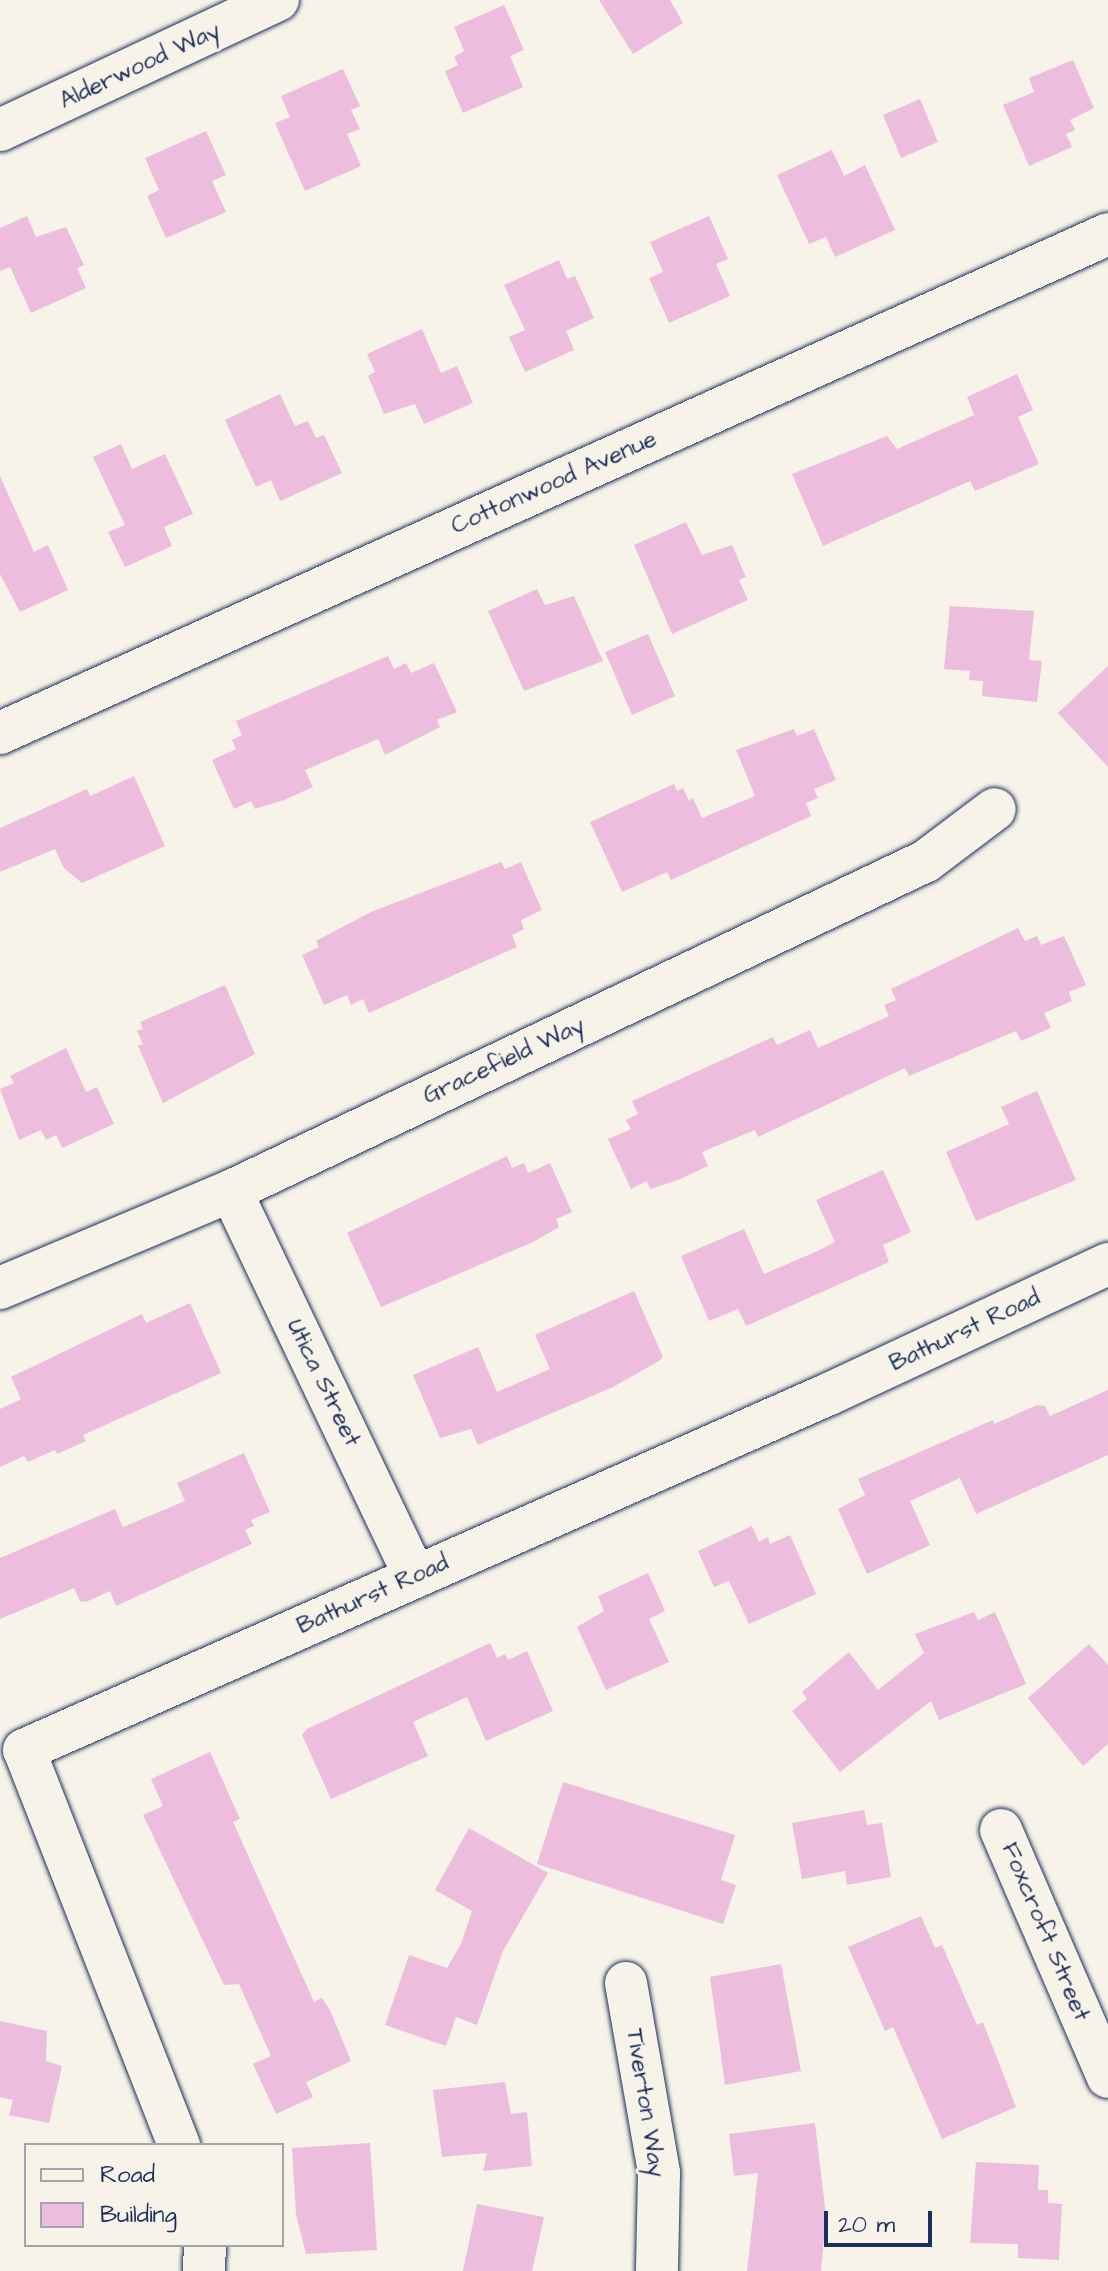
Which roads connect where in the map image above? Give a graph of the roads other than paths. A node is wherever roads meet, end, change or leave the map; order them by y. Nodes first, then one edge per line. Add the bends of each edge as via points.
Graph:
1 (278, 0) edge
2 (0, 130) edge
3 (1108, 234) edge
4 (0, 733) edge
5 (995, 809) dead end
6 (231, 1191) junction
7 (1108, 1264) edge
8 (0, 1288) edge
9 (415, 1576) junction
10 (1001, 1830) dead end
11 (626, 1983) dead end
12 (1108, 2077) edge
13 (178, 2143) edge
14 (205, 2247) edge
15 (204, 2271) edge
16 (657, 2271) edge

1 - 2 street, Alderwood Way
3 - 4 street, Cottonwood Avenue
5 - 6 street, Gracefield Way via 926,861
6 - 8 street, Gracefield Way
6 - 9 street, Utica Street
7 - 9 street, Bathurst Road
9 - 13 street, Bathurst Road via 24,1750
10 - 12 street, Foxcroft Street
11 - 16 street, Tiverton Way via 659,2173
14 - 15 street

